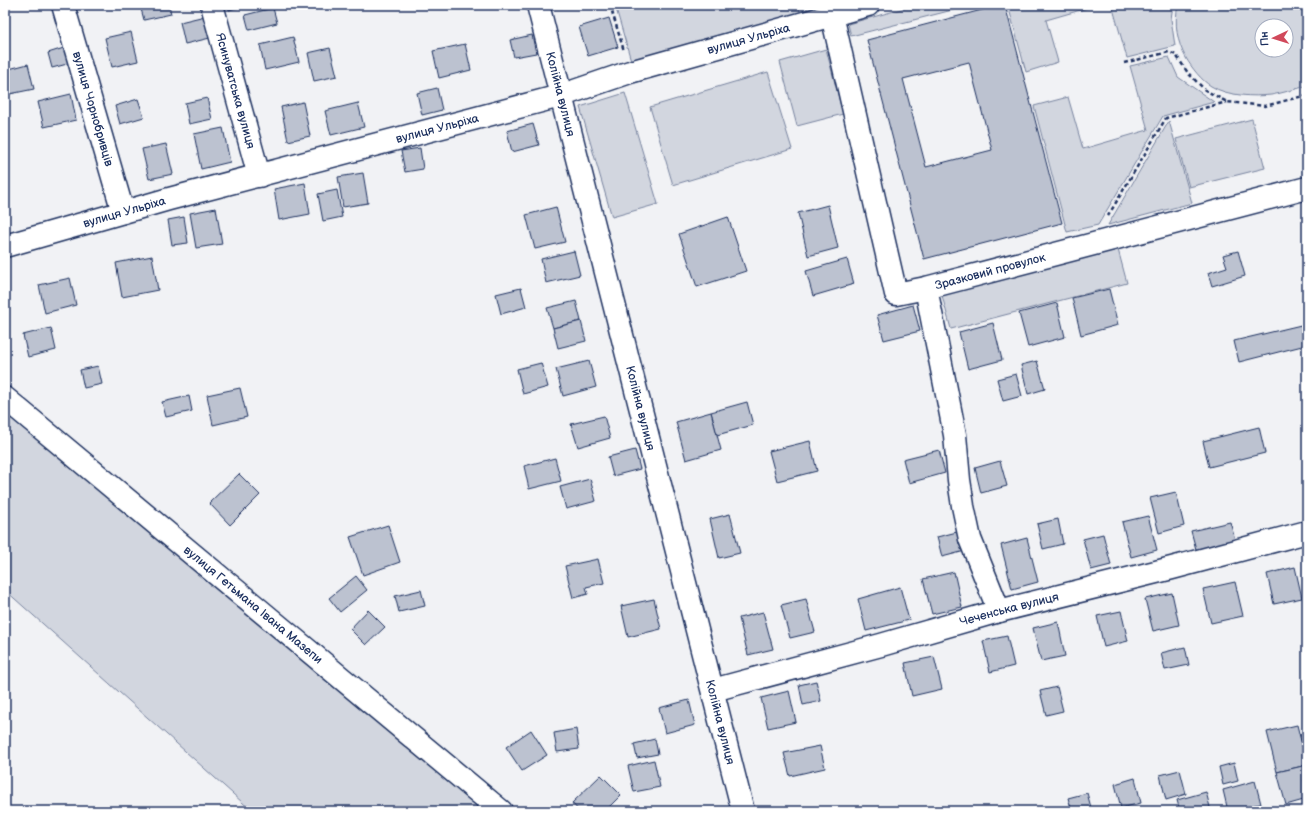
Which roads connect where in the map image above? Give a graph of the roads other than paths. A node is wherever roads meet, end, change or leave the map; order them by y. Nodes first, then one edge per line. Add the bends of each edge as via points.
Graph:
1 (63, 5) edge
2 (212, 5) edge
3 (538, 5) edge
4 (868, 5) edge
5 (832, 15) junction
6 (560, 96) junction
7 (258, 176) junction
8 (1307, 188) edge
9 (123, 212) junction
10 (5, 246) edge
11 (926, 288) junction
12 (5, 398) edge
13 (1307, 532) edge
14 (999, 611) junction
15 (713, 690) junction
16 (502, 811) edge
17 (743, 811) edge

1 - 9 street, вулиця Чорнобривців
2 - 7 street, Ясинуватська вулиця
3 - 6 street, Колійна вулиця
4 - 5 street, вулиця Ульріха
5 - 6 street, вулиця Ульріха via 630,72
5 - 11 street via 896,294
6 - 7 street, вулиця Ульріха
6 - 15 street, Колійна вулиця
7 - 9 street, вулиця Ульріха
8 - 11 street, Зразковий провулок
9 - 10 street, вулиця Ульріха
11 - 14 street, Зразковий провулок via 955,435 959,480 970,539
12 - 16 street, вулиця Гетьмана Івана Мазепи
13 - 14 street, Чеченська вулиця
14 - 15 street, Чеченська вулиця
15 - 17 street, Колійна вулиця

